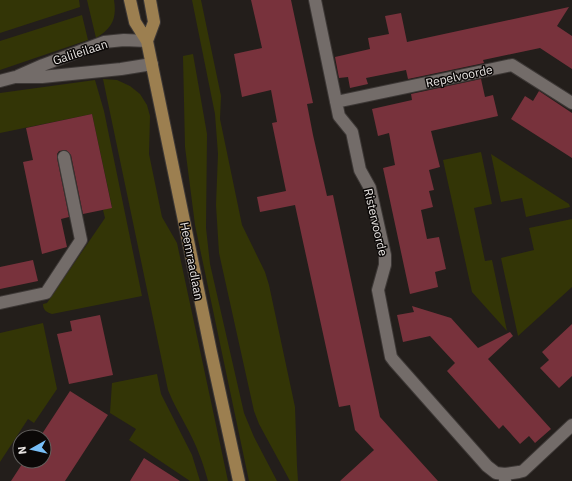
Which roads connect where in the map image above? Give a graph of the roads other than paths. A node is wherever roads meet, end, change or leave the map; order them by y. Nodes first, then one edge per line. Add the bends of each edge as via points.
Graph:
1 (130, 0) edge
2 (150, 0) edge
3 (314, 0) edge
4 (147, 41) junction
5 (152, 64) junction
6 (15, 77) junction
7 (0, 81) edge
8 (336, 102) junction
9 (572, 103) edge
10 (64, 157) dead end
11 (0, 302) edge
12 (572, 425) edge
13 (505, 477) edge
14 (239, 481) edge

1 - 4 main road, Heemraadlaan via 135,22
2 - 4 main road via 154,22
3 - 8 street, Ristervoorde
4 - 5 main road, Heemraadlaan
4 - 6 street, Galileilaan via 104,42
5 - 6 street, Galileilaan via 42,78
5 - 14 main road, Heemraadlaan
6 - 7 street, Galileilaan
8 - 9 street, Repelvoorde via 512,65
8 - 13 street, Ristervoorde via 341,120 352,132 360,170 369,186 385,255 378,290 392,359 487,466
10 - 11 street via 81,240 46,293
12 - 13 street via 523,471

